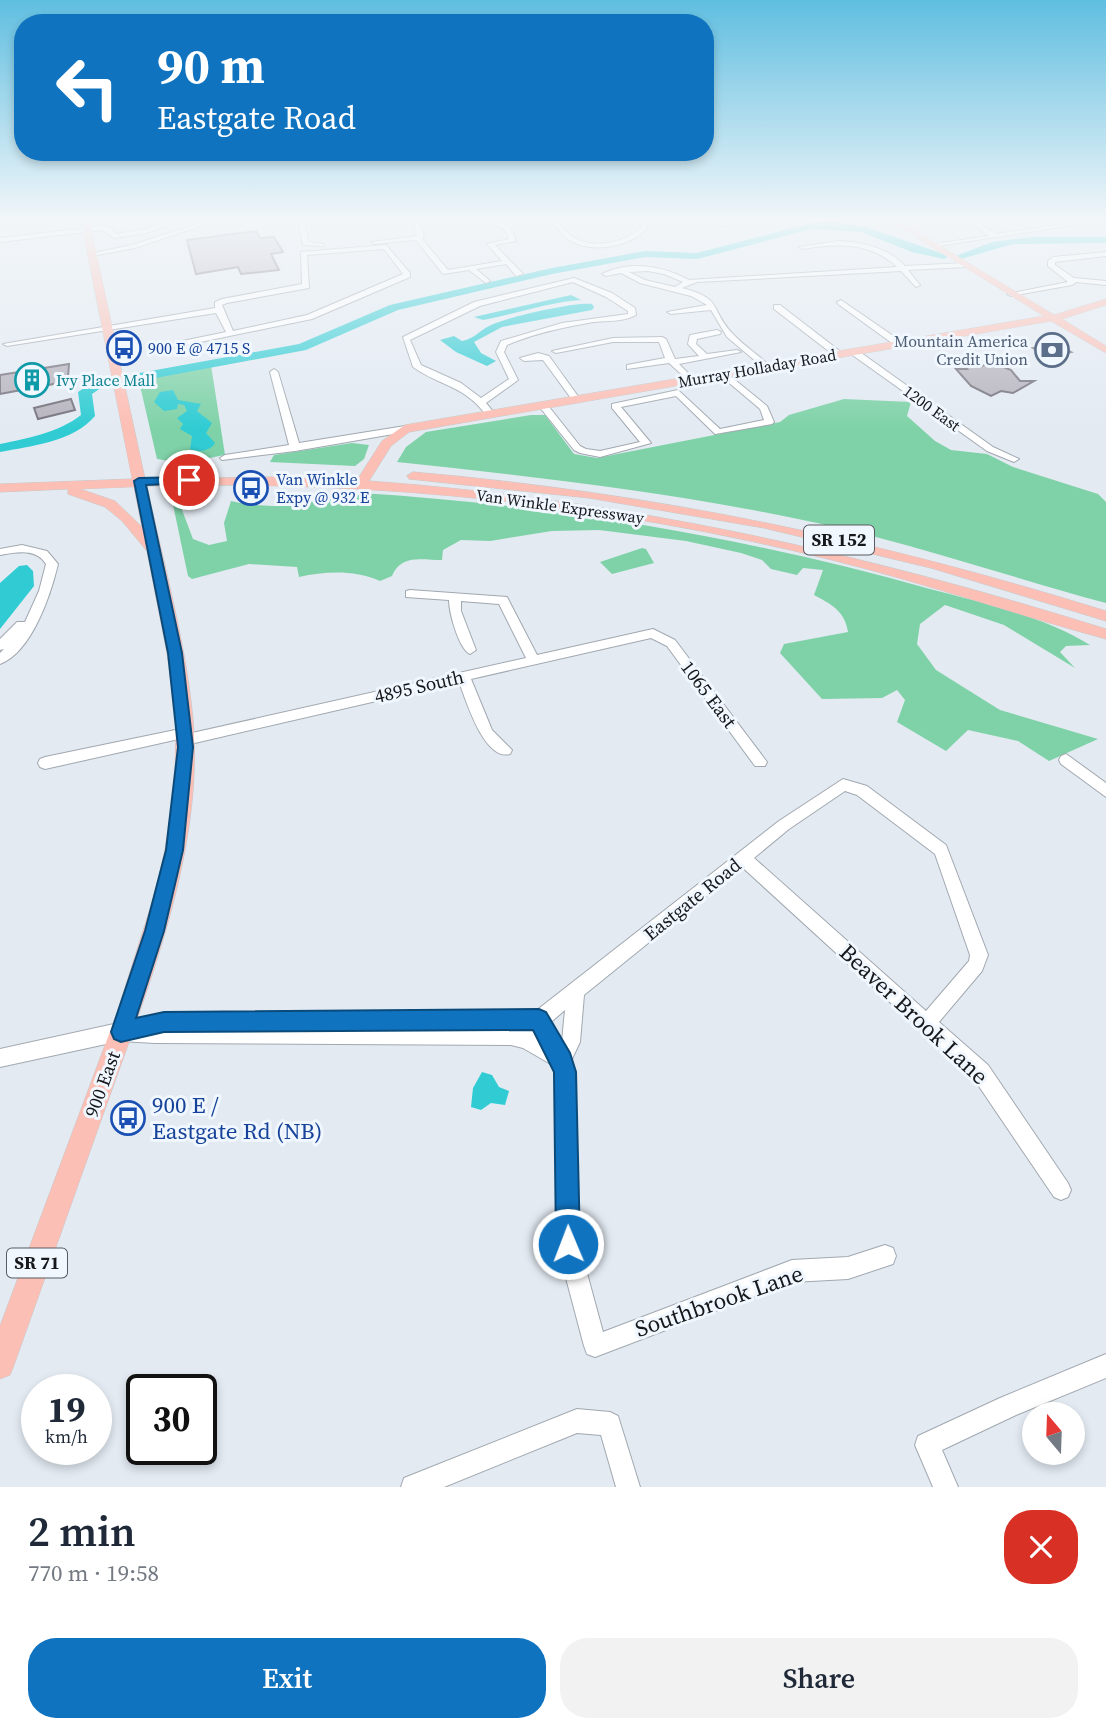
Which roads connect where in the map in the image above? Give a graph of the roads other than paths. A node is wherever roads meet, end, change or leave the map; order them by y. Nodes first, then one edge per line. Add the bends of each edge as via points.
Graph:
1 (100, 289) edge
2 (288, 289) edge
3 (373, 289) edge
4 (541, 289) edge
5 (595, 289) edge
6 (672, 289) edge
7 (1004, 289) edge
8 (1036, 289) edge
9 (676, 290) joint
10 (1011, 294) junction
11 (841, 302) dead end
12 (1106, 302) edge
13 (778, 306) dead end
14 (714, 307) junction
15 (219, 310) junction
16 (671, 312) dead end
17 (1051, 318) junction
18 (108, 329) junction
19 (717, 332) dead end
20 (231, 335) junction
21 (2, 344) edge
22 (900, 344) junction
23 (171, 346) dead end
24 (1106, 350) edge
25 (556, 351) dead end
26 (737, 352) dead end
27 (854, 352) junction
28 (838, 354) junction
29 (705, 357) junction
30 (524, 358) dead end
31 (672, 361) junction
32 (630, 367) dead end
33 (766, 367) junction
34 (274, 372) dead end
35 (724, 374) junction
36 (691, 380) junction
37 (576, 399) junction
38 (482, 402) junction
39 (543, 405) junction
40 (490, 414) junction
41 (405, 429) junction
42 (295, 447) junction
43 (225, 458) dead end
44 (1014, 459) dead end
45 (138, 476) junction
46 (0, 478) edge
47 (364, 478) junction
48 (37, 486) junction
49 (0, 488) edge
50 (154, 551) junction
51 (0, 552) edge
52 (410, 594) dead end
53 (455, 596) junction
54 (36, 609) junction
55 (1106, 616) edge
56 (653, 633) joint
57 (1106, 634) edge
58 (0, 646) edge
59 (470, 650) dead end
60 (533, 659) junction
61 (0, 660) edge
62 (463, 676) junction
63 (186, 736) junction
64 (505, 750) dead end
65 (1066, 760) dead end
66 (760, 762) dead end
67 (45, 763) dead end
68 (1106, 791) edge
69 (743, 858) junction
70 (575, 992) junction
71 (539, 1019) junction
72 (927, 1023) junction
73 (121, 1032) junction
74 (510, 1036) junction
75 (0, 1058) edge
76 (562, 1060) junction
77 (1061, 1190) dead end
78 (885, 1256) dead end
79 (0, 1365) edge
80 (1106, 1366) edge
81 (413, 1487) edge
82 (628, 1487) edge
83 (946, 1487) edge

1 - 18 main road, 900 East
2 - 15 street via 218,303
3 - 20 street via 309,317
4 - 38 street via 473,307 406,339 417,367 448,379
5 - 38 street via 633,313 504,343 500,352 514,380
6 - 9 street
7 - 10 main road
8 - 10 street
9 - 14 street
10 - 17 main road
11 - 22 street
12 - 17 main road, Murray Holladay Road
13 - 28 street
14 - 16 street
14 - 33 street via 727,332
15 - 18 street
15 - 20 street
17 - 22 main road, Murray Holladay Road
17 - 24 main road
18 - 21 street
18 - 45 main road, 900 East
19 - 29 street via 693,337 692,344
20 - 23 street
22 - 27 main road, Murray Holladay Road
25 - 31 street via 613,340 662,338
26 - 29 street
27 - 28 main road, Murray Holladay Road
27 - 44 street, 1200 East via 990,449
28 - 33 main road, Murray Holladay Road
29 - 31 street
30 - 37 street via 545,358
31 - 32 street
31 - 36 street
33 - 35 main road, Murray Holladay Road
34 - 42 street
35 - 36 main road, Murray Holladay Road
35 - 39 street via 769,422 718,432 678,393 615,406 646,443 600,454 577,448
36 - 37 main road, Murray Holladay Road
37 - 39 main road, Murray Holladay Road
38 - 40 street
39 - 40 main road, Murray Holladay Road
40 - 41 main road, Murray Holladay Road
41 - 42 street, Murray Holladay Road
41 - 47 main road via 386,444
42 - 43 street, Murray Holladay Road
45 - 46 main road, Van Winkle Expressway
45 - 47 main road, Van Winkle Expressway / SR 152
45 - 48 main road, Van Winkle Expressway
45 - 50 main road, 900 East / SR 71
47 - 55 main road, Van Winkle Expressway / SR 152 via 527,486 722,515 929,563
47 - 57 main road, Van Winkle Expressway / SR 152 via 533,500 781,543 933,581
48 - 49 main road, Van Winkle Expressway / SR 71
48 - 50 main road, SR 71 via 106,500
50 - 63 main road, 900 East / SR 71
51 - 54 street via 19,548 44,555 52,564
52 - 53 street
53 - 59 street via 455,611
53 - 60 street via 505,601
54 - 58 street
54 - 61 street via 22,638
56 - 60 street, 4895 South
56 - 66 street, 1065 East via 671,643
60 - 62 street, 4895 South
62 - 63 street, 4895 South
62 - 64 street via 485,733
63 - 67 street, 4895 South
63 - 73 main road, 900 East / SR 71 via 175,850 155,931
65 - 68 street
69 - 70 street, Eastgate Road
69 - 72 street, Beaver Brook Lane
69 - 72 street, Eastgate Road via 834,789 848,785 862,790 941,850 979,955 976,965
70 - 71 street, Eastgate Road
70 - 76 street via 571,1042
71 - 73 street via 164,1022
71 - 74 street, Eastgate Road
71 - 76 street
72 - 77 street, Beaver Brook Lane via 990,1082
73 - 74 street
73 - 75 street
73 - 79 main road, 900 East / SR 71
74 - 76 street via 533,1042
76 - 78 street, Southbrook Lane via 568,1244 595,1346 792,1271 848,1268
80 - 83 street via 927,1446
81 - 82 street via 577,1421 610,1424

